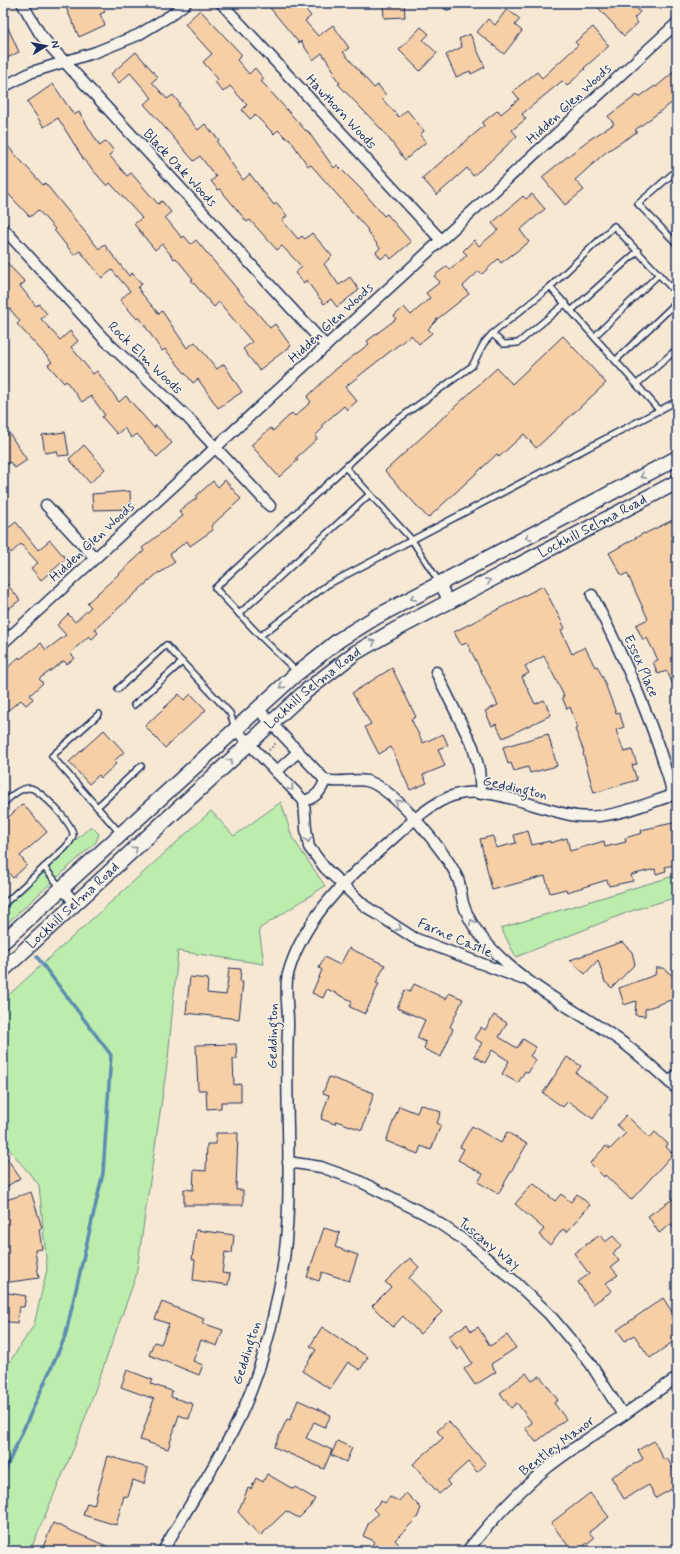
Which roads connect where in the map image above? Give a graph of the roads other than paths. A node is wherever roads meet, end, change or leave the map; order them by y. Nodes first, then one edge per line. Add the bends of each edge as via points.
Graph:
1 (22, 3) edge
2 (186, 3) edge
3 (221, 3) edge
4 (677, 24) edge
5 (64, 61) junction
6 (3, 87) edge
7 (677, 170) edge
8 (3, 228) edge
9 (441, 240) junction
10 (677, 244) edge
11 (638, 250) junction
12 (659, 274) junction
13 (550, 286) junction
14 (677, 294) edge
15 (677, 302) edge
16 (566, 303) junction
17 (572, 310) junction
18 (492, 334) junction
19 (595, 336) junction
20 (326, 346) junction
21 (677, 349) edge
22 (616, 360) junction
23 (637, 384) junction
24 (677, 402) edge
25 (660, 410) junction
26 (216, 447) junction
27 (677, 458) edge
28 (346, 468) junction
29 (677, 482) edge
30 (370, 494) junction
31 (46, 505) dead end
32 (270, 506) dead end
33 (412, 540) junction
34 (95, 558) junction
35 (440, 584) junction
36 (592, 596) dead end
37 (449, 602) junction
38 (239, 614) junction
39 (260, 636) junction
40 (3, 643) edge
41 (182, 662) junction
42 (436, 672) dead end
43 (298, 673) junction
44 (118, 689) dead end
45 (134, 705) dead end
46 (258, 709) junction
47 (99, 714) dead end
48 (272, 723) junction
49 (235, 729) junction
50 (250, 744) junction
51 (298, 752) junction
52 (141, 766) dead end
53 (276, 772) junction
54 (325, 780) junction
55 (481, 794) junction
56 (675, 795) edge
57 (304, 801) junction
58 (3, 804) edge
59 (97, 807) junction
60 (415, 821) junction
61 (121, 834) junction
62 (44, 867) junction
63 (342, 884) junction
64 (62, 888) junction
65 (76, 904) junction
66 (3, 905) edge
67 (3, 942) edge
68 (3, 970) edge
69 (527, 980) junction
70 (674, 1082) edge
71 (288, 1162) junction
72 (677, 1378) edge
73 (623, 1415) junction
74 (163, 1551) edge
75 (467, 1551) edge

1 - 5 street, Black Oak Woods via 40,34
2 - 5 street via 138,35 96,52
3 - 9 street, Hawthorn Woods
4 - 9 street, Hidden Glen Woods
5 - 6 street via 32,72
5 - 20 street, Black Oak Woods
7 - 10 lane via 638,204
8 - 26 street, Rock Elm Woods via 104,339
9 - 20 street, Hidden Glen Woods
11 - 12 lane
11 - 13 lane via 614,226
11 - 17 lane
12 - 14 lane
12 - 19 lane
13 - 16 lane
13 - 18 lane
15 - 22 lane
16 - 17 lane
16 - 18 lane via 518,343 504,344
17 - 19 lane
18 - 28 lane via 484,342 472,366 393,423
19 - 22 lane
20 - 26 street, Hidden Glen Woods
21 - 23 lane
22 - 23 lane
23 - 25 lane
24 - 25 lane
25 - 33 lane
26 - 32 street, Rock Elm Woods
26 - 34 street, Hidden Glen Woods
27 -> 35 main road, Lockhill Selma Road
28 - 30 lane
28 - 38 lane via 215,588
37 -> 29 main road, Lockhill Selma Road
30 - 33 lane
30 - 38 lane
31 - 34 street
33 - 35 lane
33 - 39 lane via 327,585
34 - 40 street, Hidden Glen Woods
35 - 37 street
35 -> 43 main road, Lockhill Selma Road via 376,617 339,640
36 - 56 street, Essex Place via 614,637 651,725
48 -> 37 main road, Lockhill Selma Road via 305,692 355,653
38 - 39 lane
39 - 43 lane
41 - 44 lane via 166,645
41 - 45 lane
41 - 49 lane via 230,713
42 - 55 street via 473,747 479,769
43 -> 46 main road, Lockhill Selma Road
46 - 48 street
46 - 49 main road, Lockhill Selma Road
47 - 59 lane via 52,756
48 - 50 main road, Lockhill Selma Road
48 - 51 street
49 - 50 street
49 - 61 main road, Lockhill Selma Road
50 - 53 street
65 -> 50 main road, Lockhill Selma Road
51 - 53 street
51 - 54 street
52 - 59 lane
53 -> 57 street
54 - 57 street via 321,790 313,798
60 -> 54 street, Farne Castle via 383,788 367,781
55 - 56 street, Geddington via 503,796 578,816 610,815
55 - 60 street, Geddington via 456,794 438,803
57 -> 63 street, Farne Castle via 309,847 325,868
58 - 62 lane via 20,790 30,788 38,791 69,824 73,834 71,841
59 - 61 lane
60 - 63 street, Geddington
69 -> 60 street, Farne Castle via 496,953 473,926 463,903 458,879 444,854
61 - 64 main road, Lockhill Selma Road
62 - 64 lane
62 - 66 lane
63 -> 69 street, Farne Castle via 365,906 414,938
63 - 71 street, Geddington via 319,911 299,944 287,977
64 - 65 street
64 - 67 main road, Lockhill Selma Road
65 - 68 main road, Lockhill Selma Road
69 - 70 street, Farne Castle via 622,1042
71 - 73 street, Tuscany Way via 321,1167 357,1180 427,1215 468,1243 550,1314 590,1363
71 - 74 street, Geddington via 281,1282 269,1336 235,1427
72 - 73 street, Bentley Manor
73 - 75 street, Bentley Manor via 578,1445 526,1486 498,1513

